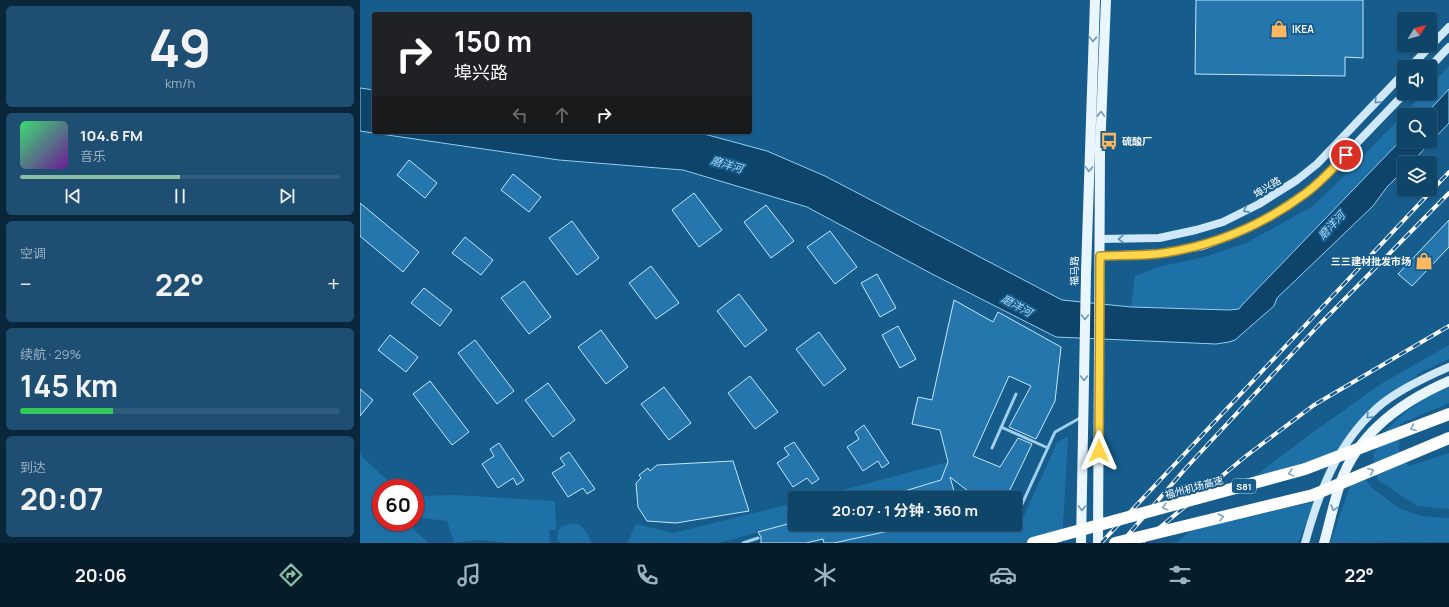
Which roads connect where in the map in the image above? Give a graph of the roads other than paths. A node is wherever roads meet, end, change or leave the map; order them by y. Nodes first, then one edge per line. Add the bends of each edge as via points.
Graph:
1 (1095, 0) edge
2 (1106, 0) edge
3 (1449, 27) edge
4 (1449, 47) edge
5 (1417, 60) edge
6 (1437, 60) edge
7 (1397, 80) edge
8 (1398, 100) edge
9 (1100, 239) junction
10 (1100, 256) junction
11 (1449, 367) edge
12 (1449, 381) edge
13 (1016, 394) dead end
14 (1449, 414) edge
15 (1084, 416) junction
16 (1001, 427) junction
17 (1449, 438) edge
18 (992, 448) dead end
19 (1048, 448) junction
20 (1022, 505) edge
21 (758, 538) dead end
22 (743, 543) edge
23 (1034, 543) edge
24 (1081, 543) edge
25 (1098, 543) edge
26 (1115, 543) edge
27 (1305, 543) edge
28 (1324, 543) edge

1 -> 15 main road, 福马路 via 1085,295
9 -> 2 main road via 1100,151
3 - 5 street
4 - 6 street
7 -> 9 street, 埠兴路 via 1317,164 1259,204 1223,222 1196,230 1159,238
8 - 10 street via 1326,175 1307,192 1266,219 1203,246 1163,253
9 - 10 main road
10 - 25 main road
11 -> 27 street via 1428,376 1378,407 1358,428 1341,451 1328,477 1315,506
12 -> 28 main road via 1407,403 1386,418 1368,436 1352,458 1342,480
13 - 16 lane
14 -> 23 highway, 福州机场高速 / S81, bridge via 1306,469
15 - 19 lane via 1055,432
15 -> 24 main road, 福马路
16 - 18 lane
16 - 19 lane
26 -> 17 highway, bridge via 1313,495
19 - 20 lane
21 - 22 lane

